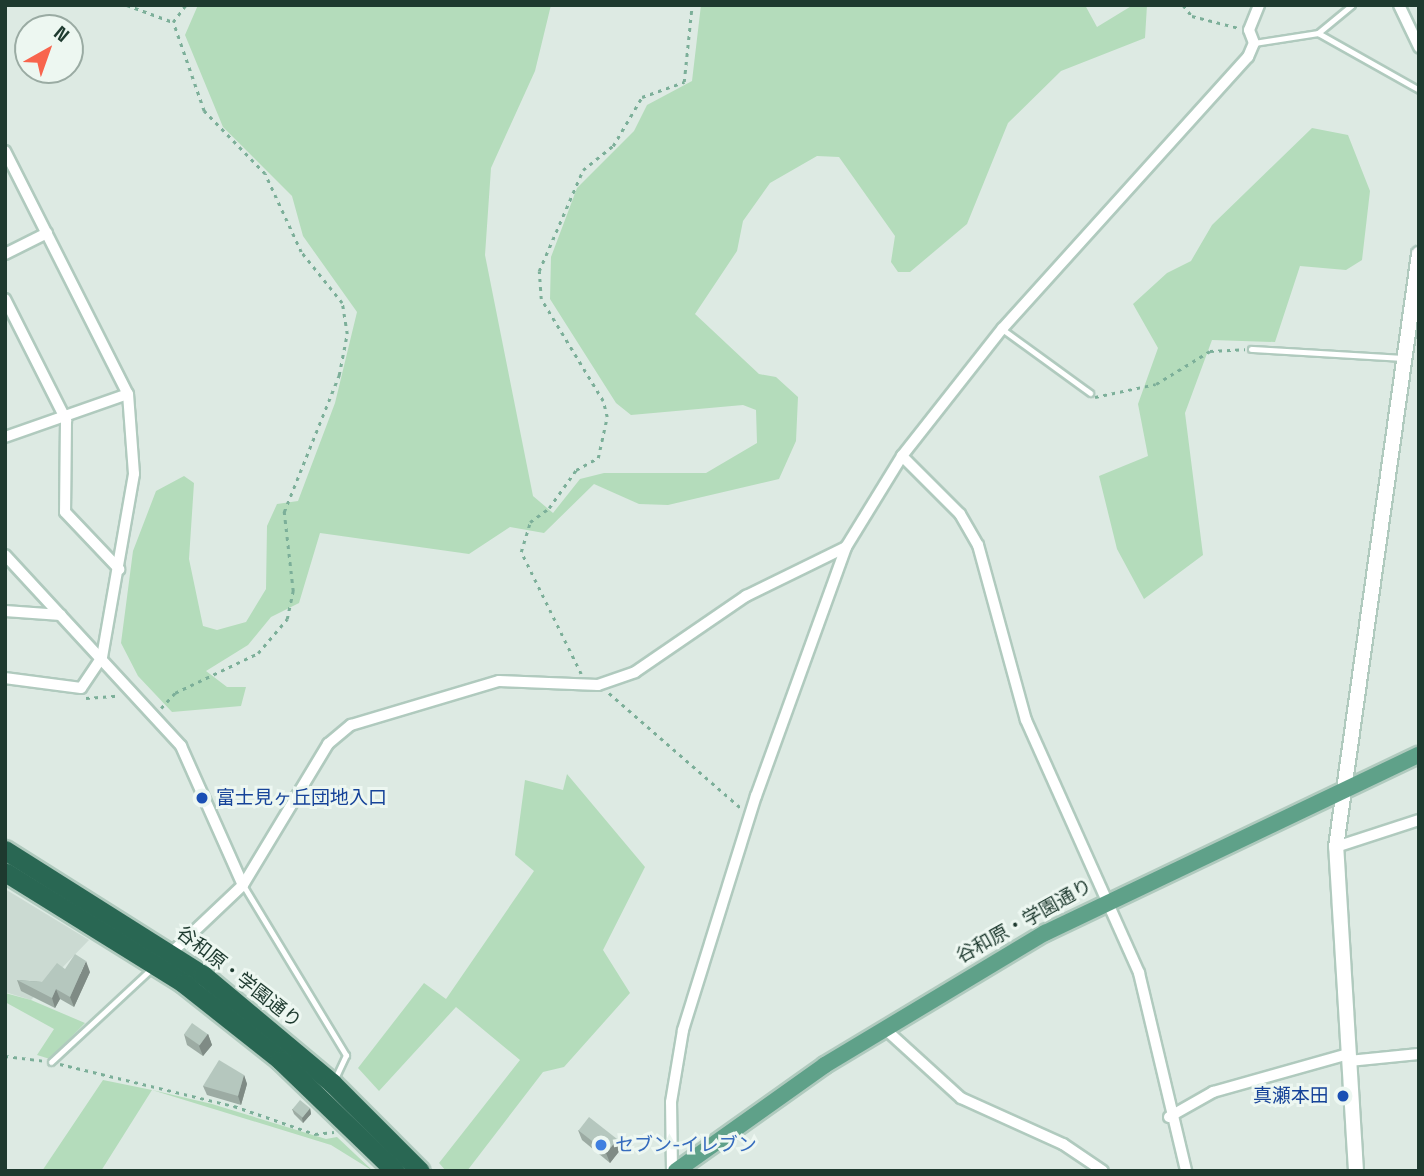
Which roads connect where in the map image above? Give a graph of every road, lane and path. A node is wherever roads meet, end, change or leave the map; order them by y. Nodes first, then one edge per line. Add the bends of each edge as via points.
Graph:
1 (127, 5) edge
2 (186, 5) edge
3 (692, 5) edge
4 (1183, 5) edge
5 (1259, 5) edge
6 (1352, 5) edge
7 (1399, 5) edge
8 (173, 22) junction
9 (1249, 30) junction
10 (1318, 33) junction
11 (1254, 43) junction
12 (1419, 47) edge
13 (1419, 90) edge
14 (5, 151) edge
15 (47, 233) junction
16 (5, 254) edge
17 (1419, 254) edge
18 (5, 299) edge
19 (1002, 329) junction
20 (1251, 349) joint
21 (1406, 358) junction
22 (1090, 393) joint
23 (128, 394) junction
24 (63, 415) junction
25 (5, 436) edge
26 (902, 456) junction
27 (846, 547) junction
28 (5, 555) edge
29 (119, 569) junction
30 (5, 611) edge
31 (61, 615) junction
32 (102, 657) junction
33 (5, 678) edge
34 (592, 685) junction
35 (155, 715) junction
36 (1419, 755) edge
37 (1342, 789) junction
38 (753, 820) junction
39 (1419, 820) edge
40 (1336, 847) junction
41 (5, 850) edge
42 (5, 872) edge
43 (243, 885) junction
44 (1109, 900) junction
45 (165, 959) junction
46 (884, 1028) junction
47 (1419, 1054) edge
48 (5, 1056) edge
49 (1348, 1058) junction
50 (51, 1062) junction
51 (332, 1083) junction
52 (1169, 1117) junction
53 (348, 1122) junction
54 (395, 1171) edge
55 (420, 1171) edge
56 (674, 1171) edge
57 (1103, 1171) edge
58 (1186, 1171) edge
59 (1356, 1171) edge

1 - 8 path
2 - 8 path
3 - 34 path via 684,82 642,97 613,146 583,170 539,271 541,299 603,401 607,417 598,458 576,470 550,508 530,522 522,552
4 - 9 path via 1218,26
5 - 9 street
6 - 10 lane
7 - 12 street
8 - 35 path via 204,111 265,174 301,251 342,303 347,334 339,375 284,512 293,591 288,619 258,653 175,693
9 - 11 street
10 - 11 lane
10 - 13 lane
11 - 19 street via 1192,126
14 - 15 street
15 - 16 street
15 - 23 street
17 - 21 street
18 - 24 street
19 - 22 lane
19 - 26 street
20 - 21 lane
20 - 22 path via 1210,351 1156,384 1098,399
21 - 37 street
23 - 24 street
23 - 29 street via 134,474
24 - 25 street
24 - 29 street via 65,512
26 - 27 street
26 - 44 street via 960,514 978,545 1026,720
27 - 34 street via 747,596 635,672
27 - 38 street via 823,599
28 - 31 street
29 - 32 street
30 - 31 street
31 - 32 street
32 - 33 street via 76,689
32 - 35 street
34 - 38 path via 638,713
34 - 43 street via 499,681 351,725 328,744
35 - 43 street via 199,774
36 - 37 main road, 谷和原・学園通り
37 - 40 street
37 - 44 main road, 谷和原・学園通り
38 - 56 street via 683,1030 671,1102
39 - 40 street
40 - 49 street
41 - 45 highway, 谷和原・学園通り
42 - 45 highway, 谷和原・学園通り
43 - 45 street
43 - 51 lane via 346,1055
44 - 46 main road, 谷和原・学園通り
44 - 52 street via 1139,973
45 - 50 lane
45 - 51 highway, 谷和原・学園通り
45 - 53 highway, 谷和原・学園通り
46 - 56 main road, 谷和原・学園通り
46 - 57 street via 961,1098 1063,1144
47 - 49 street
48 - 50 path
49 - 52 street via 1213,1092
49 - 59 street
50 - 53 path via 234,1106 315,1134 329,1134
51 - 55 highway, 谷和原・学園通り
52 - 58 street
53 - 54 highway, 谷和原・学園通り

